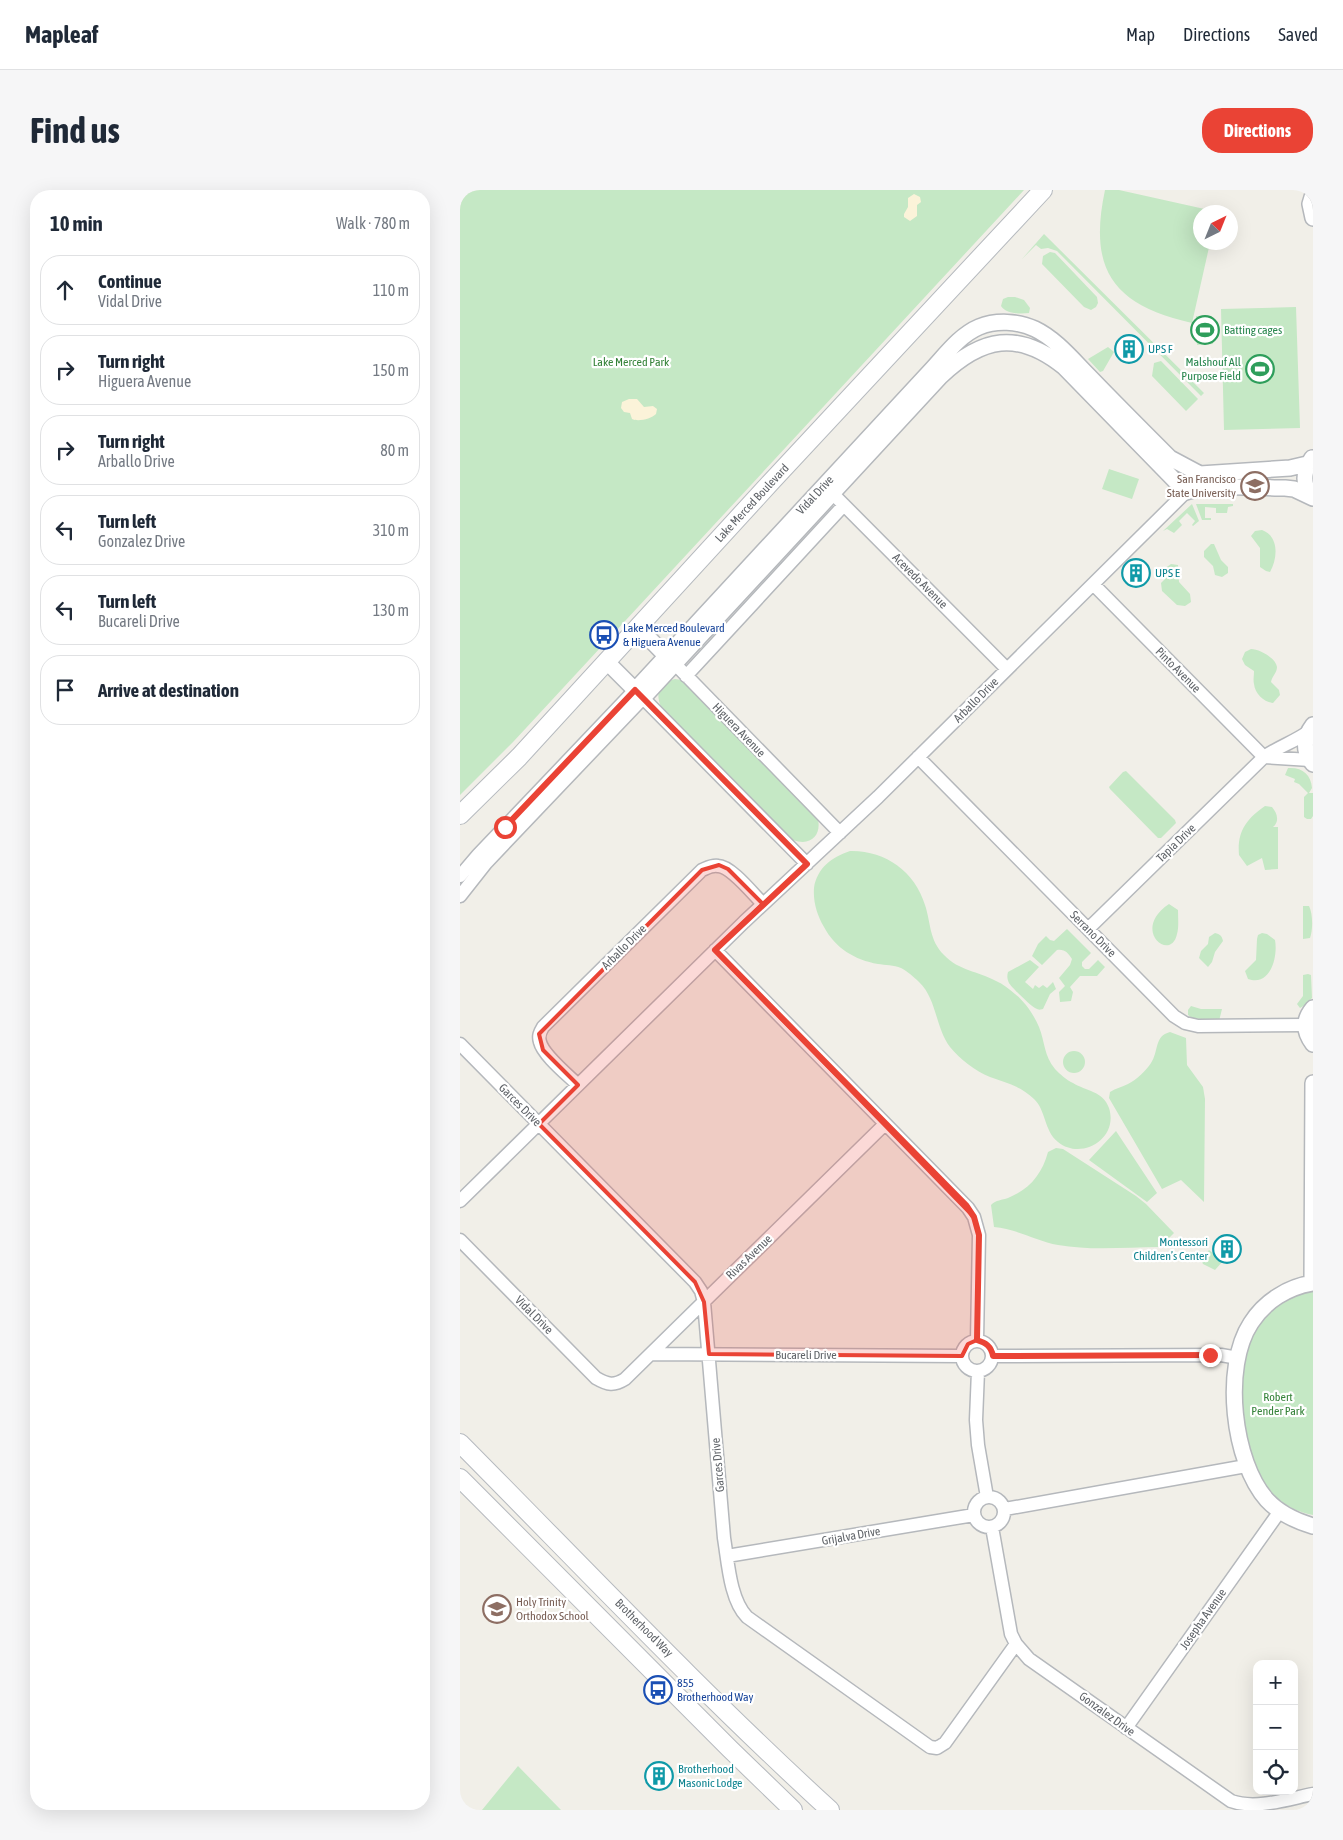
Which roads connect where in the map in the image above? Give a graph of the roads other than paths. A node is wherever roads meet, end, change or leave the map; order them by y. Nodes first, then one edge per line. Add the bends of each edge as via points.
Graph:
1 (1043, 190) edge
2 (1313, 194) edge
3 (1313, 218) edge
4 (967, 335) junction
5 (975, 350) junction
6 (1054, 351) junction
7 (1310, 460) edge
8 (1207, 473) junction
9 (1186, 492) junction
10 (832, 493) junction
11 (1313, 498) edge
12 (844, 505) junction
13 (1093, 584) junction
14 (638, 627) junction
15 (670, 660) junction
16 (606, 661) junction
17 (1007, 669) junction
18 (686, 676) junction
19 (639, 694) junction
20 (1310, 729) edge
21 (918, 757) junction
22 (1264, 757) junction
23 (1311, 762) edge
24 (460, 816) edge
25 (840, 833) junction
26 (807, 864) junction
27 (460, 876) edge
28 (460, 896) edge
29 (763, 904) junction
30 (1088, 930) junction
31 (715, 950) junction
32 (1313, 1008) edge
33 (1305, 1025) junction
34 (460, 1044) edge
35 (1313, 1044) edge
36 (1313, 1083) edge
37 (578, 1085) junction
38 (539, 1124) junction
39 (885, 1124) junction
40 (460, 1201) edge
41 (460, 1240) edge
42 (1312, 1283) edge
43 (704, 1302) junction
44 (977, 1340) junction
45 (651, 1354) junction
46 (709, 1354) junction
47 (962, 1356) junction
48 (993, 1356) junction
49 (1238, 1358) junction
50 (978, 1371) junction
51 (610, 1384) joint
52 (460, 1443) edge
53 (1246, 1466) junction
54 (460, 1478) edge
55 (987, 1497) junction
56 (1004, 1509) junction
57 (1280, 1511) junction
58 (974, 1515) junction
59 (1313, 1526) edge
60 (992, 1527) junction
61 (727, 1556) junction
62 (1016, 1644) junction
63 (1126, 1728) junction
64 (1313, 1794) edge
65 (793, 1810) edge
66 (830, 1810) edge

1 - 14 main road, Lake Merced Boulevard
2 - 3 street via 1310,204
4 - 5 street
4 - 6 street, Vidal Drive via 992,324 1020,324 1034,328
4 - 15 street, Vidal Drive via 933,368
5 - 6 street, Vidal Drive via 1002,343
5 - 10 street, Vidal Drive via 941,376
6 - 8 street, Vidal Drive via 1170,458 1200,474
6 - 9 street, Vidal Drive via 1064,367
7 - 8 street via 1290,468
7 - 11 street via 1304,481
8 - 9 street, Arballo Drive
9 - 11 street via 1211,488 1285,488
9 - 13 street, Arballo Drive
10 - 12 street, Acevedo Avenue
10 - 15 street, Vidal Drive
12 - 17 street, Acevedo Avenue
12 - 18 street
13 - 17 street, Arballo Drive
13 - 22 street, Pinto Avenue
14 - 15 street, Higuera Avenue
14 - 16 main road, Lake Merced Boulevard
15 - 18 street, Higuera Avenue
15 - 19 street, Vidal Drive
16 - 19 street
16 - 24 main road, Lake Merced Boulevard
17 - 21 street, Arballo Drive
18 - 25 street, Higuera Avenue
19 - 26 street
19 - 27 street, Vidal Drive
19 - 28 street, Vidal Drive
20 - 22 street, Tapia Drive via 1297,740
20 - 23 street via 1305,748
21 - 25 street, Arballo Drive
21 - 30 street, Serrano Drive
22 - 23 street
22 - 30 street, Tapia Drive
25 - 26 street, Arballo Drive
26 - 29 street, Arballo Drive
29 - 31 street, Arballo Drive
29 - 37 street, Arballo Drive via 728,869 710,866 702,870 543,1027 539,1034 543,1050
30 - 33 street, Serrano Drive via 1174,1016 1185,1023 1198,1026
31 - 37 street, Arballo Drive
31 - 39 street
32 - 33 street
33 - 35 street
34 - 38 street, Garces Drive
36 - 42 street
37 - 38 street, Arballo Drive
38 - 40 street, Arballo Drive
38 - 43 street, Garces Drive via 695,1282
39 - 43 street, Rivas Avenue
39 - 44 street via 974,1217 979,1235
41 - 51 street, Vidal Drive via 596,1378
42 - 49 street via 1288,1290 1261,1310 1250,1324
43 - 45 street, Rivas Avenue
43 - 46 street, Garces Drive
44 - 47 street via 963,1349
44 - 48 street via 989,1346
45 - 46 street, Bucareli Drive
45 - 51 street, Rivas Avenue via 626,1379
46 - 47 street, Bucareli Drive
46 - 61 street, Garces Drive
47 - 50 street via 966,1367
48 - 49 street via 1221,1355
48 - 50 street via 988,1367
49 - 53 street via 1236,1425
50 - 55 street via 976,1420
52 - 66 main road, Brotherhood Way via 701,1687
53 - 56 street
53 - 57 street via 1259,1490
54 - 65 main road, Brotherhood Way
55 - 56 street via 998,1499
55 - 58 street via 977,1503
56 - 60 street via 1002,1520
57 - 59 street
57 - 63 street, Josepha Avenue
58 - 60 street via 982,1525
58 - 61 street, Grijalva Drive
60 - 62 street, Gonzalez Drive via 1011,1634
61 - 62 street, Garces Drive via 737,1603 747,1617 930,1747 937,1748 944,1743
62 - 63 street, Gonzalez Drive via 1029,1659
63 - 64 street, Gonzalez Drive via 1222,1796 1239,1804 1254,1805

